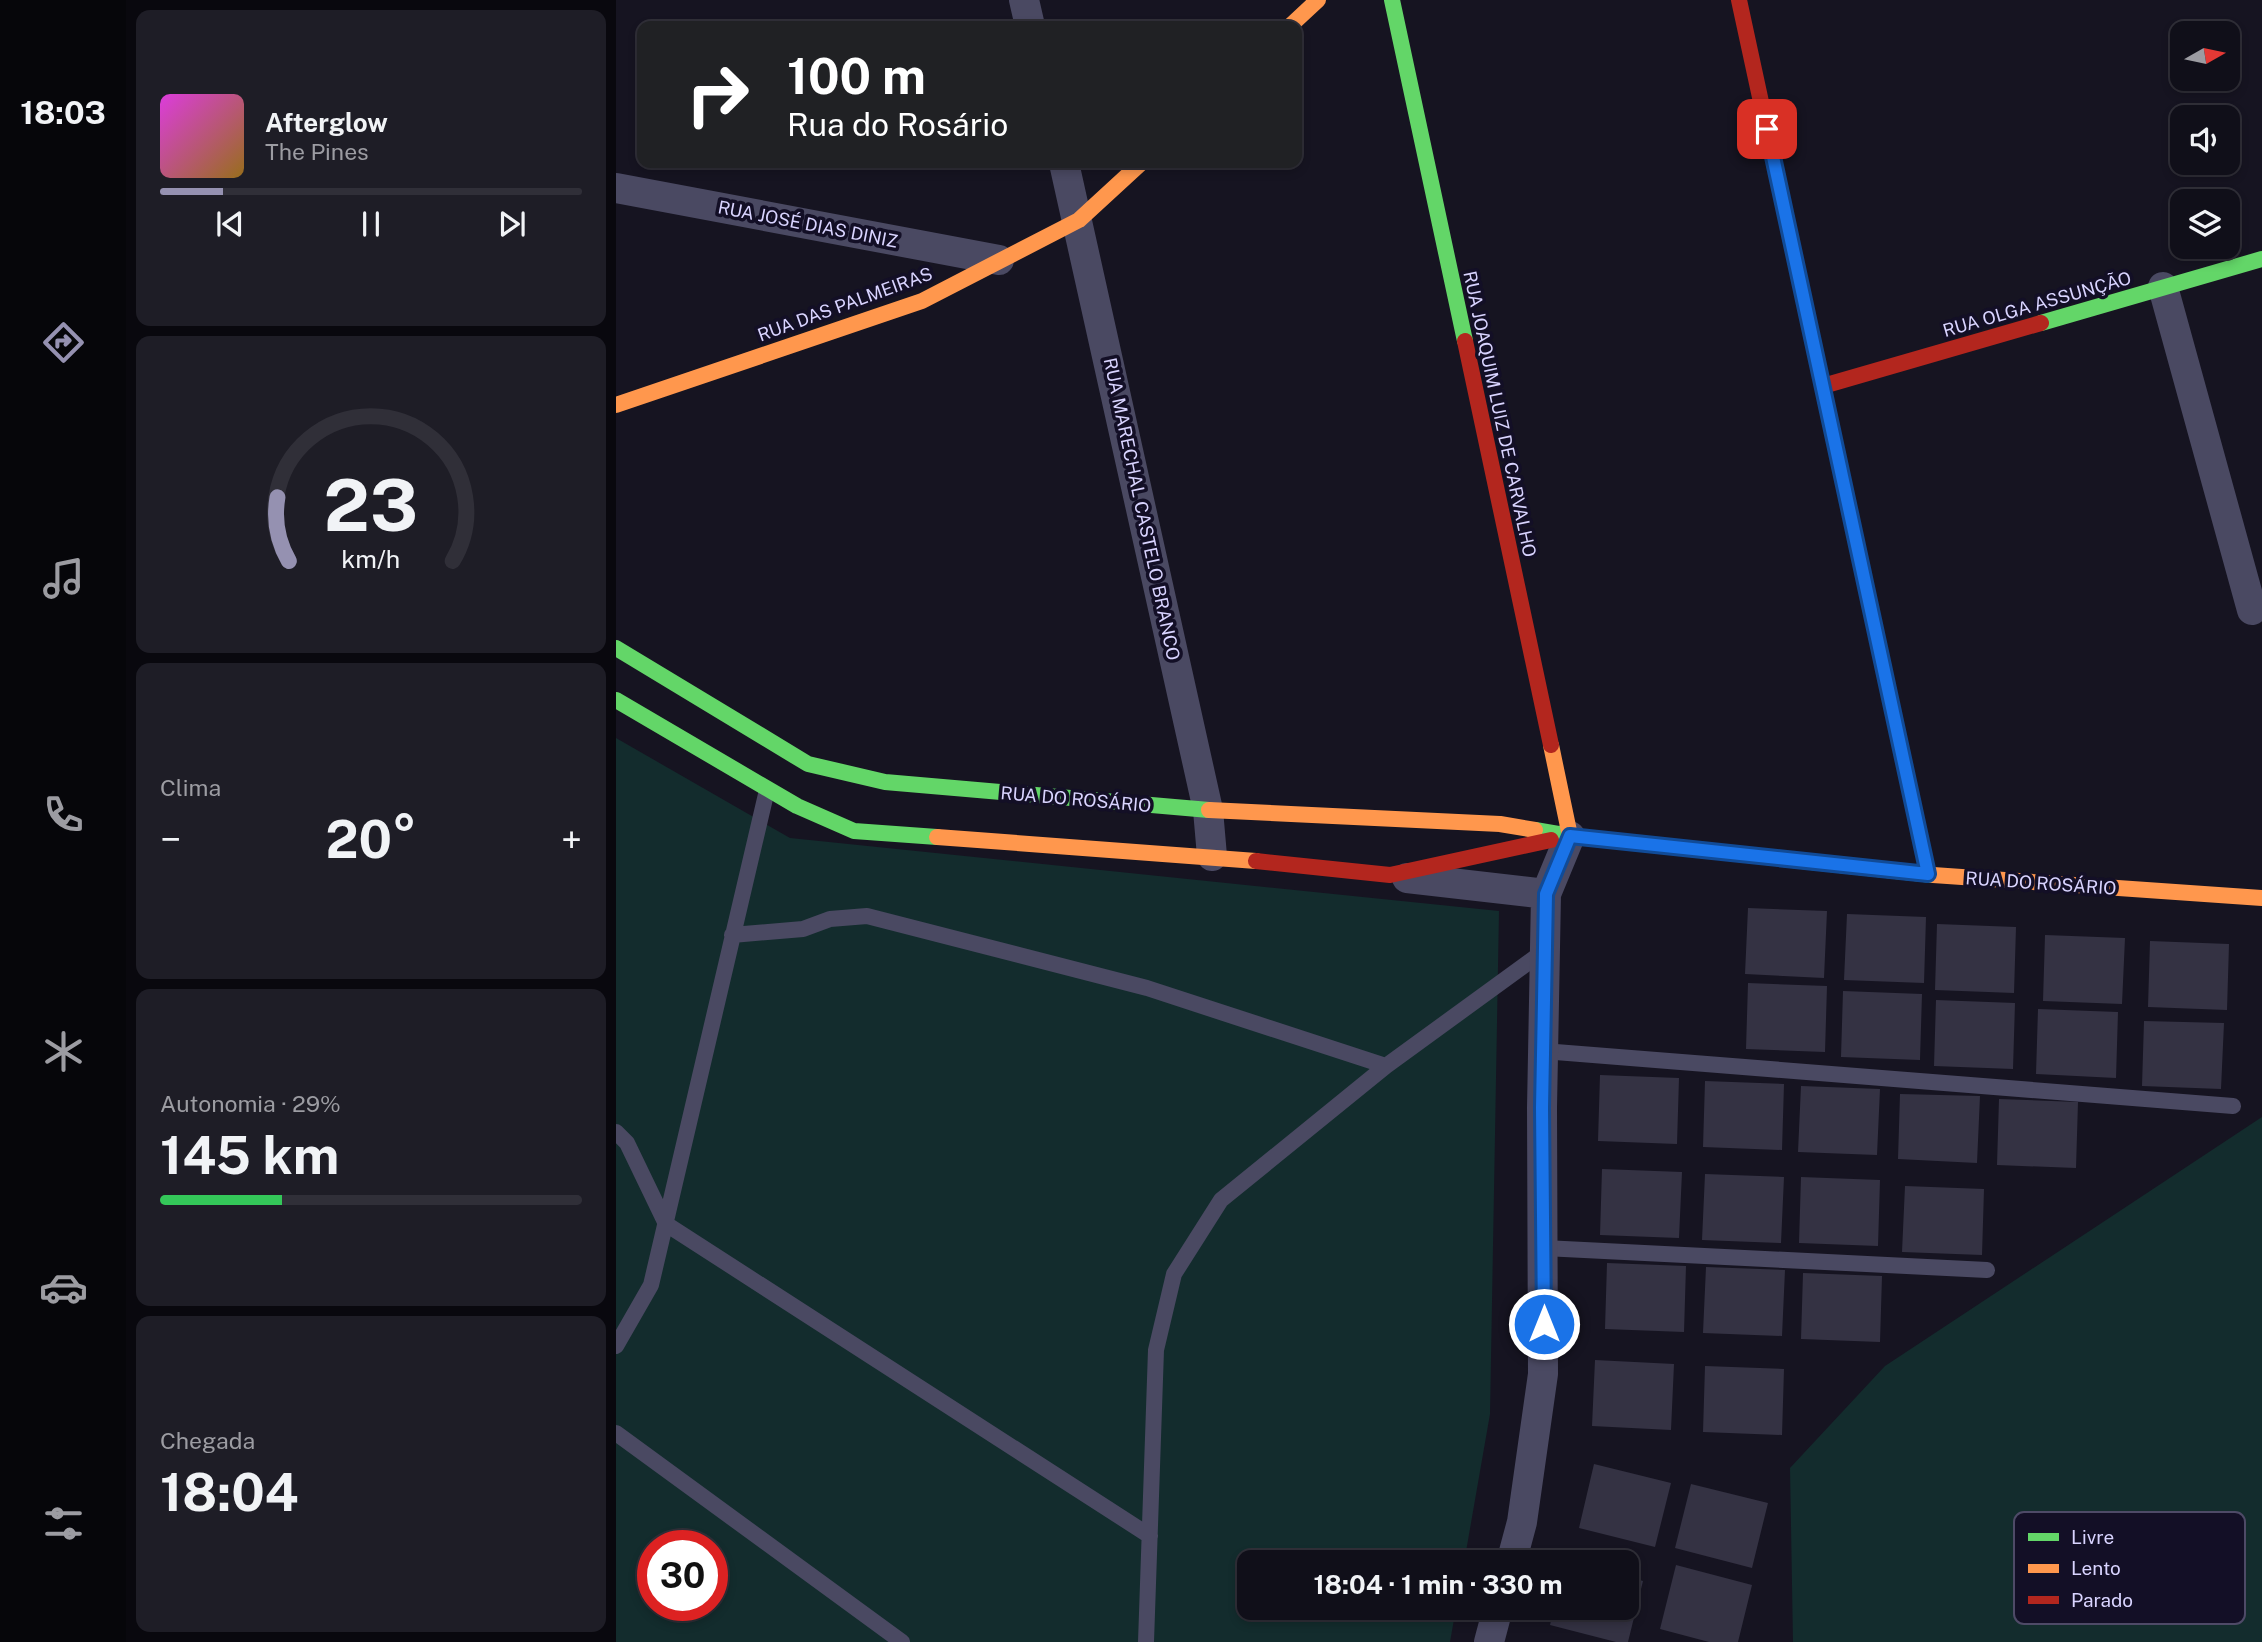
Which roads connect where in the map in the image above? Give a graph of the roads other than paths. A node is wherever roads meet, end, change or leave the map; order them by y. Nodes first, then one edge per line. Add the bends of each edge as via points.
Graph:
1 (1024, 0) edge
2 (1318, 0) edge
3 (1392, 0) edge
4 (1740, 0) edge
5 (1029, 21) edge
6 (1295, 21) edge
7 (1065, 168) edge
8 (1136, 168) edge
9 (616, 188) edge
10 (1079, 220) junction
11 (2262, 259) edge
12 (999, 260) junction
13 (2163, 288) junction
14 (1823, 386) junction
15 (616, 405) edge
16 (2252, 610) dead end
17 (616, 648) edge
18 (616, 699) edge
19 (767, 788) junction
20 (1209, 810) junction
21 (1570, 836) junction
22 (1213, 856) junction
23 (1928, 874) junction
24 (1390, 876) junction
25 (1546, 894) junction
26 (2262, 898) edge
27 (732, 935) junction
28 (1544, 951) junction
29 (1543, 1051) junction
30 (1386, 1066) junction
31 (2233, 1106) dead end
32 (616, 1132) edge
33 (666, 1224) junction
34 (1544, 1248) junction
35 (1987, 1270) dead end
36 (616, 1346) edge
37 (616, 1433) edge
38 (1150, 1536) junction
39 (1514, 1550) edge
40 (1495, 1620) edge
41 (902, 1642) edge
42 (1146, 1642) edge
43 (1489, 1642) edge

1 - 5 street
2 - 6 street
3 - 21 street, RUA JOAQUIM LUIZ DE CARVALHO
4 - 14 street
7 - 10 street, RUA MARECHAL CASTELO BRANCO
8 - 10 street, RUA DAS PALMEIRAS
9 - 12 street, RUA JOSÉ DIAS DINIZ
10 - 12 street, RUA DAS PALMEIRAS
10 - 20 street, RUA MARECHAL CASTELO BRANCO
11 - 13 street, RUA OLGA ASSUNÇÃO
12 - 15 street, RUA DAS PALMEIRAS via 922,301
13 - 14 street, RUA OLGA ASSUNÇÃO
13 - 16 street
14 - 23 street
17 - 20 street, RUA DO ROSÁRIO via 808,764 885,782
18 - 19 street, RUA DO ROSÁRIO
19 - 22 street, RUA DO ROSÁRIO via 854,831
19 - 27 lane
20 - 21 street, RUA DO ROSÁRIO via 1500,824
20 - 22 street, RUA MARECHAL CASTELO BRANCO
21 - 23 street, RUA DO ROSÁRIO
21 - 24 street, RUA DO ROSÁRIO
21 - 25 street
22 - 24 street, RUA DO ROSÁRIO
23 - 26 street, RUA DO ROSÁRIO
24 - 25 street, RUA DO ROSÁRIO
25 - 28 street
27 - 30 lane via 803,929 831,919 867,916 1147,988
27 - 33 lane
28 - 29 street
28 - 30 lane
29 - 31 lane
29 - 34 street
30 - 38 lane via 1222,1200 1174,1273 1156,1350
32 - 33 lane via 627,1143
33 - 36 lane via 652,1285
33 - 38 lane
34 - 35 lane
34 - 39 street via 1543,1374
37 - 41 lane
38 - 42 lane
40 - 43 street

